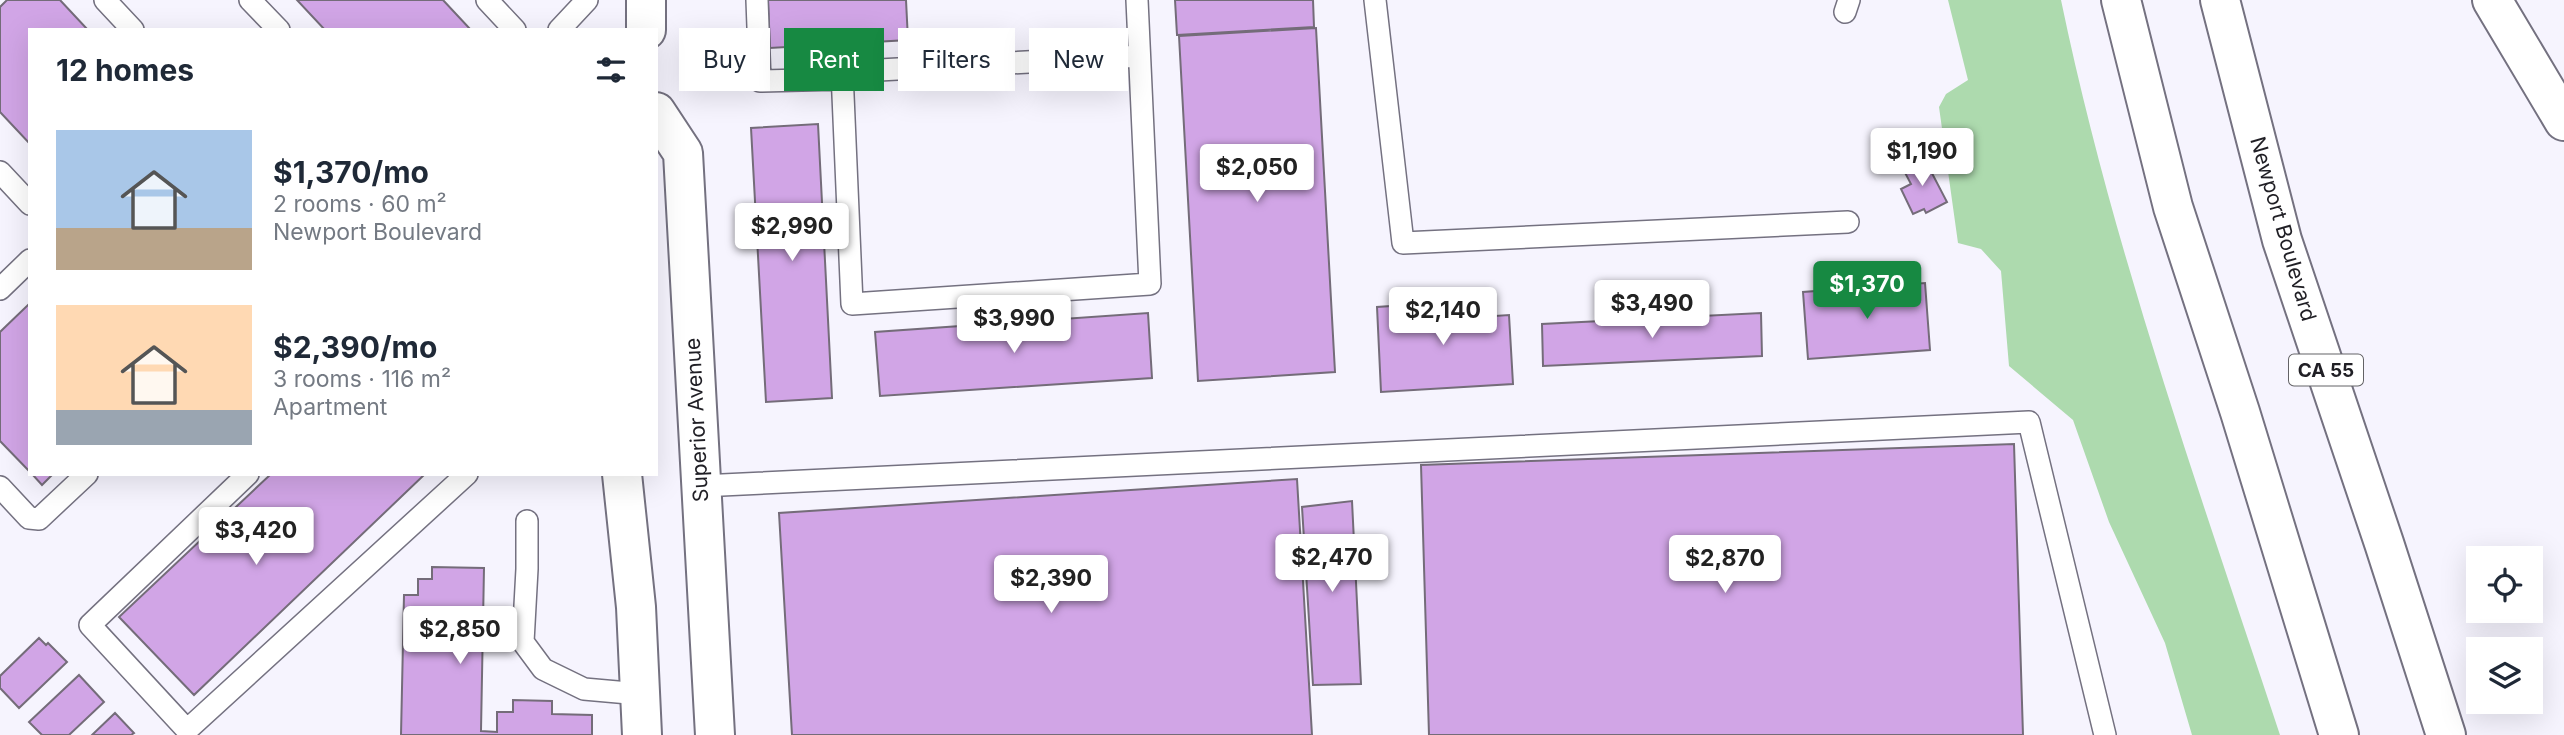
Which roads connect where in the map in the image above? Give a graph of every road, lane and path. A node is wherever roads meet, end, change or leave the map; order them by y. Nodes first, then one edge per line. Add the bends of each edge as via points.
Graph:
1 (105, 0) edge
2 (250, 0) edge
3 (487, 0) edge
4 (587, 0) edge
5 (646, 0) edge
6 (757, 0) edge
7 (1137, 0) edge
8 (1375, 0) edge
9 (2121, 0) edge
10 (2220, 0) edge
11 (2492, 0) edge
12 (131, 28) edge
13 (277, 28) edge
14 (513, 28) edge
15 (561, 28) edge
16 (646, 28) edge
17 (1139, 56) junction
18 (884, 70) edge
19 (784, 80) edge
20 (843, 91) edge
21 (658, 115) edge
22 (2564, 121) edge
23 (0, 172) edge
24 (28, 202) edge
25 (1848, 222) dead end
26 (28, 262) edge
27 (0, 289) edge
28 (85, 476) edge
29 (246, 476) edge
30 (465, 476) edge
31 (622, 476) edge
32 (701, 486) junction
33 (0, 487) edge
34 (527, 521) dead end
35 (640, 694) junction
36 (642, 735) edge
37 (715, 735) edge
38 (2105, 735) edge
39 (2339, 735) edge
40 (2446, 735) edge

1 - 12 lane
2 - 13 lane
3 - 14 lane
4 - 15 lane
5 - 16 main road
6 - 19 lane via 760,81
7 - 17 lane
8 - 25 lane via 1403,243
9 - 39 main road via 2173,207
10 - 40 main road, Newport Boulevard / CA 55 via 2282,240
11 - 22 main road
17 - 18 lane
17 - 20 lane via 1150,284 852,304
21 - 32 main road, Superior Avenue via 683,153
23 - 24 lane
26 - 27 lane
28 - 33 lane via 39,519 29,518
29 - 30 lane via 90,625 187,730
31 - 35 main road
32 - 37 main road, Superior Avenue
32 - 38 lane via 2029,422
34 - 35 lane via 523,642 543,670 584,689
35 - 36 main road

